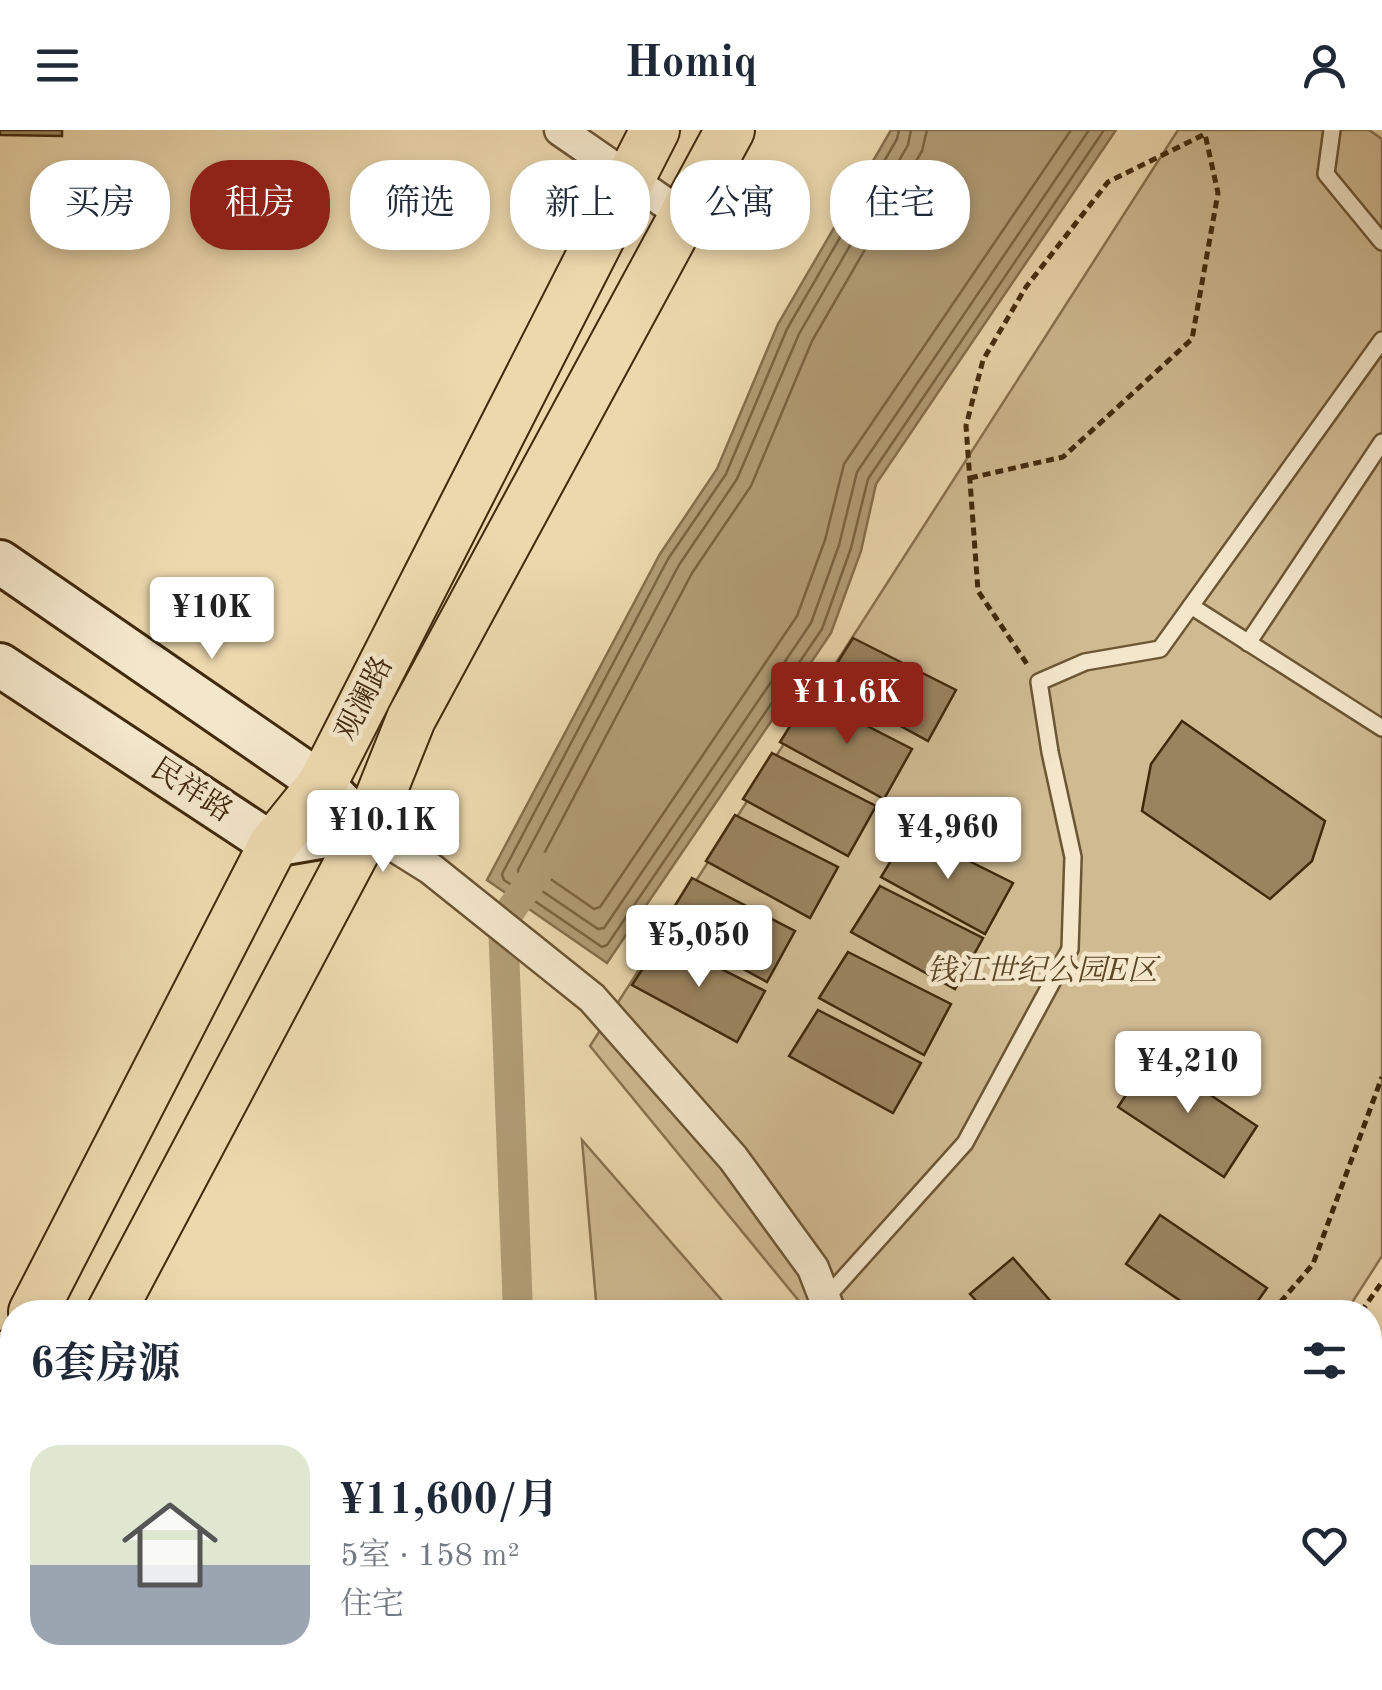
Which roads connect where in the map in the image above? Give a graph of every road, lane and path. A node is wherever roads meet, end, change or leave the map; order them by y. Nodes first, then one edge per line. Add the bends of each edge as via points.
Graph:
1 (560, 130) edge
2 (656, 130) edge
3 (730, 130) edge
4 (1332, 130) edge
5 (603, 160) edge
6 (639, 160) edge
7 (714, 160) edge
8 (670, 242) edge
9 (1382, 242) edge
10 (593, 250) edge
11 (1382, 340) edge
12 (1382, 442) edge
13 (970, 478) junction
14 (0, 562) edge
15 (1191, 606) junction
16 (1248, 642) junction
17 (0, 665) edge
18 (1039, 682) junction
19 (1382, 728) edge
20 (322, 784) junction
21 (367, 830) junction
22 (273, 845) junction
23 (1382, 1078) edge
24 (39, 1300) edge
25 (117, 1300) edge
26 (825, 1300) edge
27 (832, 1300) edge
28 (1282, 1300) edge

1 - 5 street
2 - 6 main road, 观澜路
3 - 7 main road, 观澜路
4 - 9 lane via 1326,174
8 - 21 main road, 观澜路 via 411,720
10 - 20 main road, 观澜路
11 - 15 lane
12 - 16 lane
13 - 13 path via 966,426 983,360 1026,286 1108,182 1205,134 1218,193 1192,339 1063,458
13 - 18 path via 978,591
14 - 20 main road
15 - 16 lane
15 - 18 lane via 1160,650 1084,662
16 - 19 lane
17 - 22 main road, 民祥路
18 - 27 lane via 1074,857 1070,949 965,1142
20 - 21 main road
20 - 22 main road, 观澜路
21 - 22 main road
21 - 25 main road, 观澜路
21 - 26 street via 431,869 592,998 733,1158 812,1268
22 - 24 main road, 观澜路
23 - 28 path via 1313,1264

